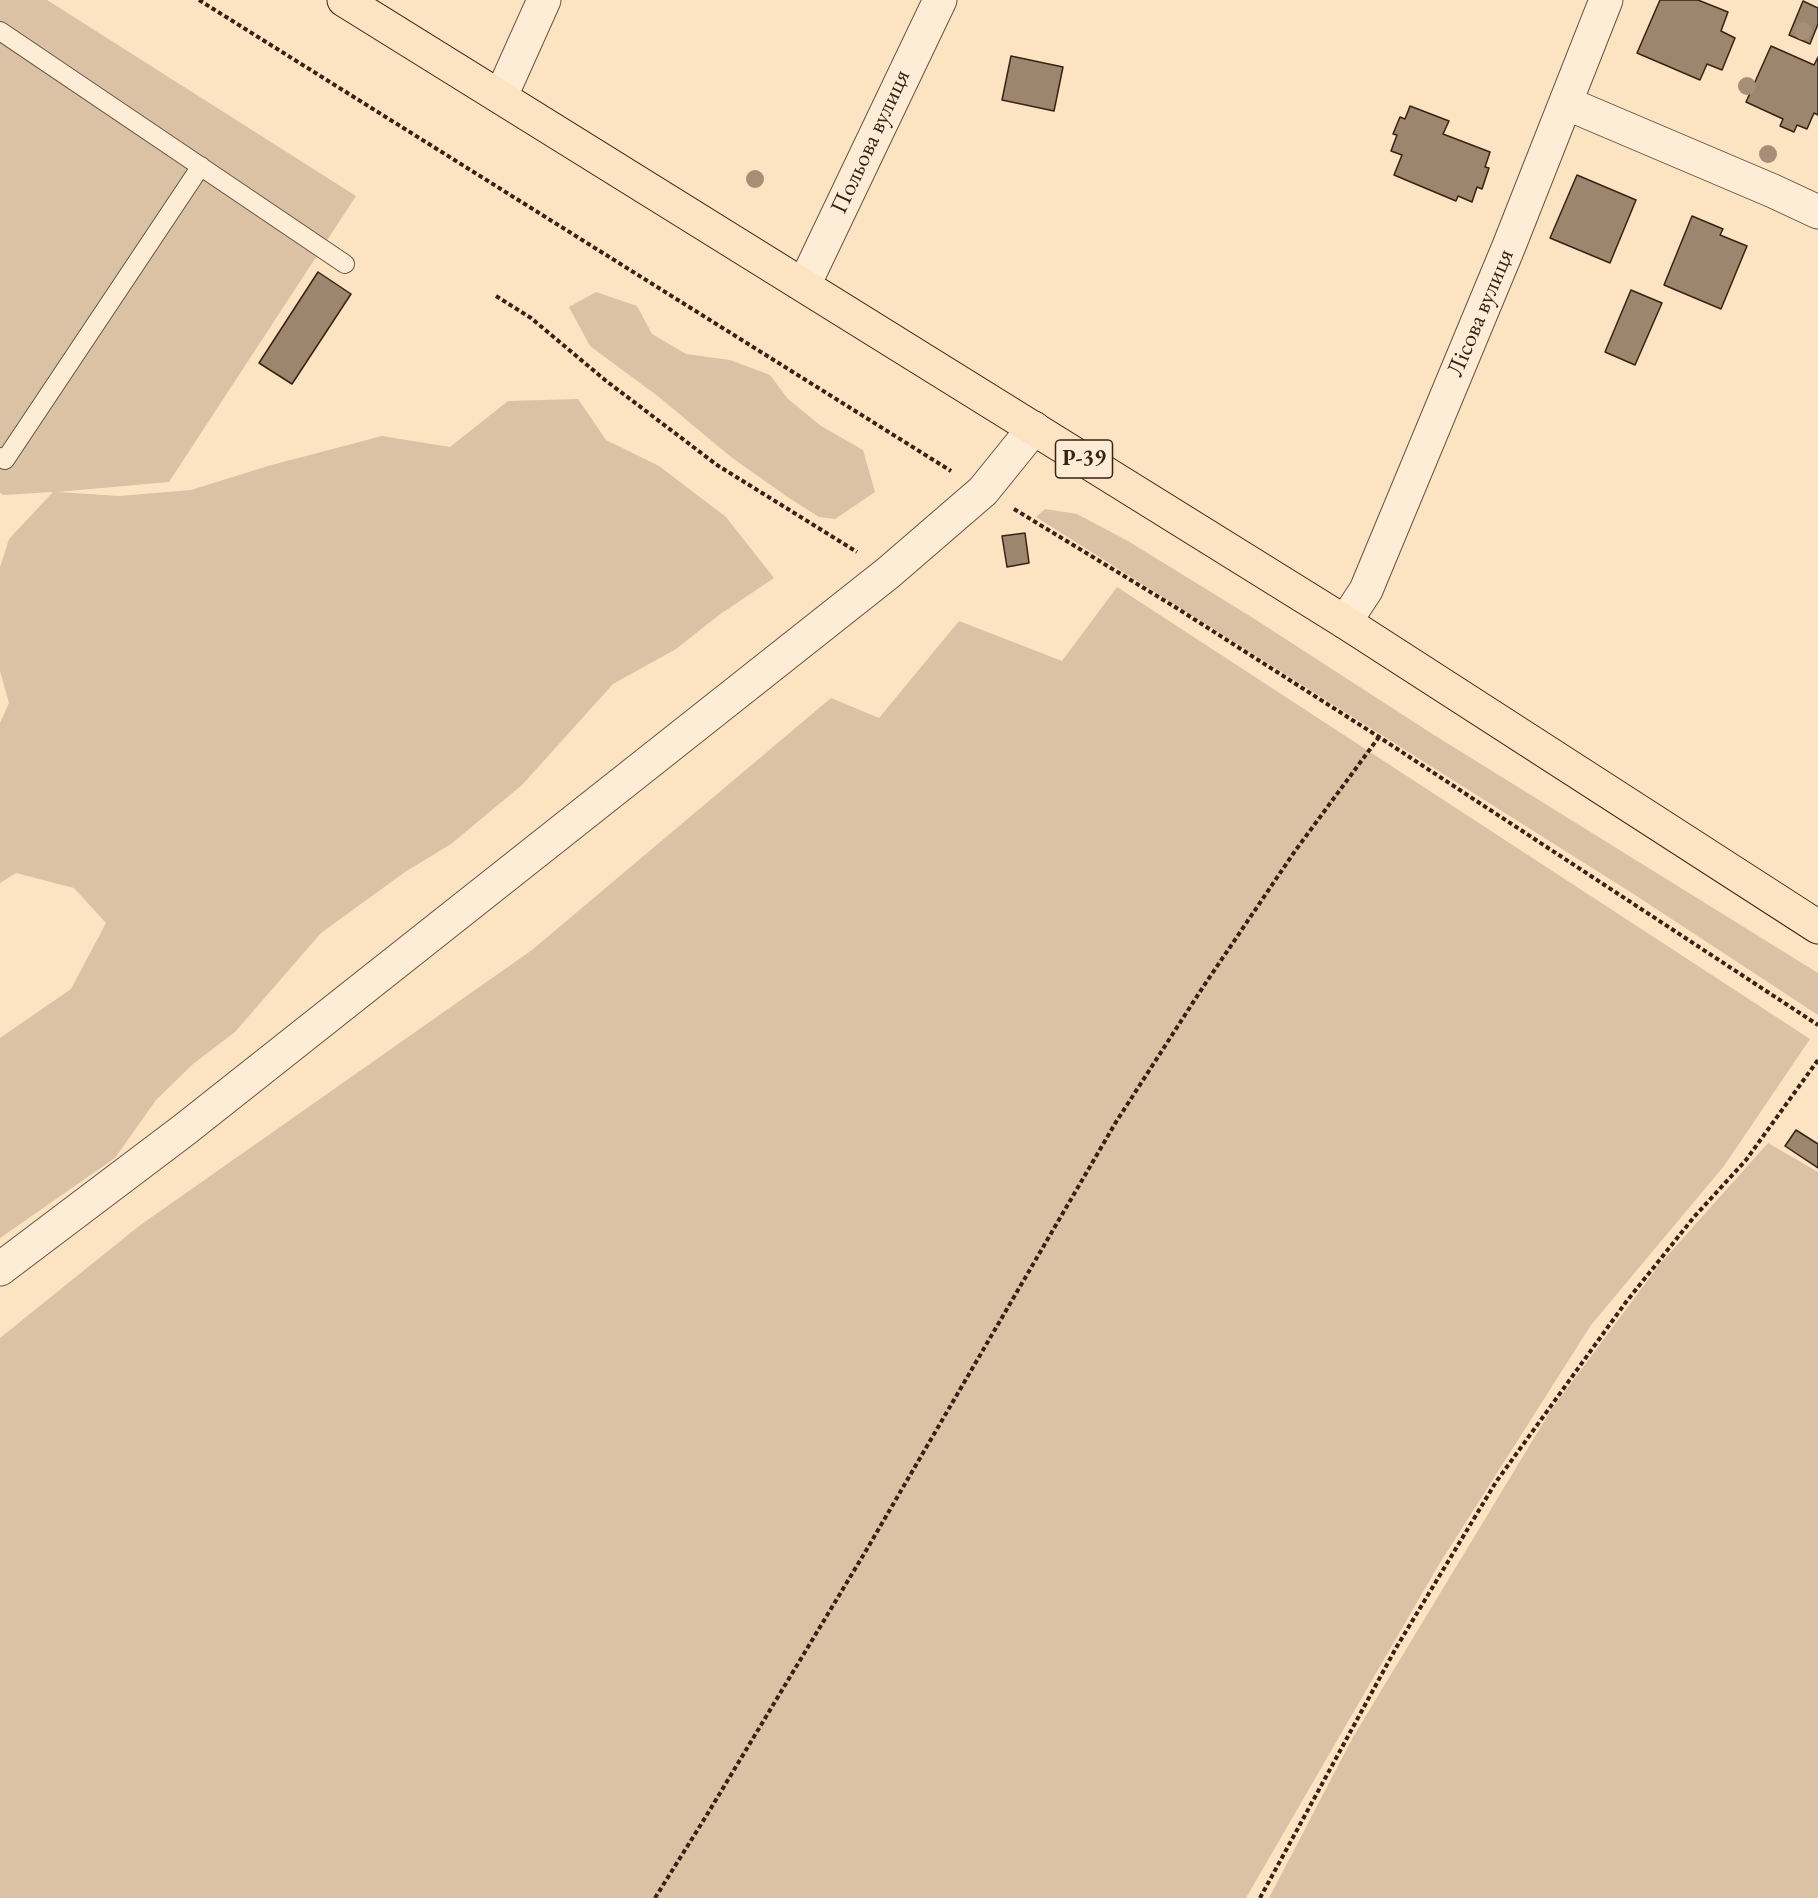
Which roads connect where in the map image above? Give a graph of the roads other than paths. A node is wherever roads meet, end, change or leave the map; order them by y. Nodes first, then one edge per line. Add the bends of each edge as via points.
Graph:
1 (344, 0) edge
2 (544, 0) edge
3 (940, 0) edge
4 (1606, 0) edge
5 (0, 31) edge
6 (501, 96) junction
7 (1566, 103) junction
8 (201, 166) junction
9 (1818, 212) edge
10 (345, 264) dead end
11 (804, 285) junction
12 (1034, 428) junction
13 (0, 457) edge
14 (1345, 622) junction
15 (1818, 927) edge
16 (0, 1269) edge

1 - 6 main road, Р-39
2 - 6 street
3 - 11 street, Польова вулиця
4 - 7 street, Лісова вулиця
5 - 8 lane
6 - 11 main road, Р-39
7 - 9 street
7 - 14 street, Лісова вулиця via 1366,590
8 - 10 lane
8 - 13 lane via 4,460
11 - 12 main road, Р-39
12 - 14 main road, Р-39
12 - 16 street via 983,490 888,573 184,1130
14 - 15 main road, Р-39

